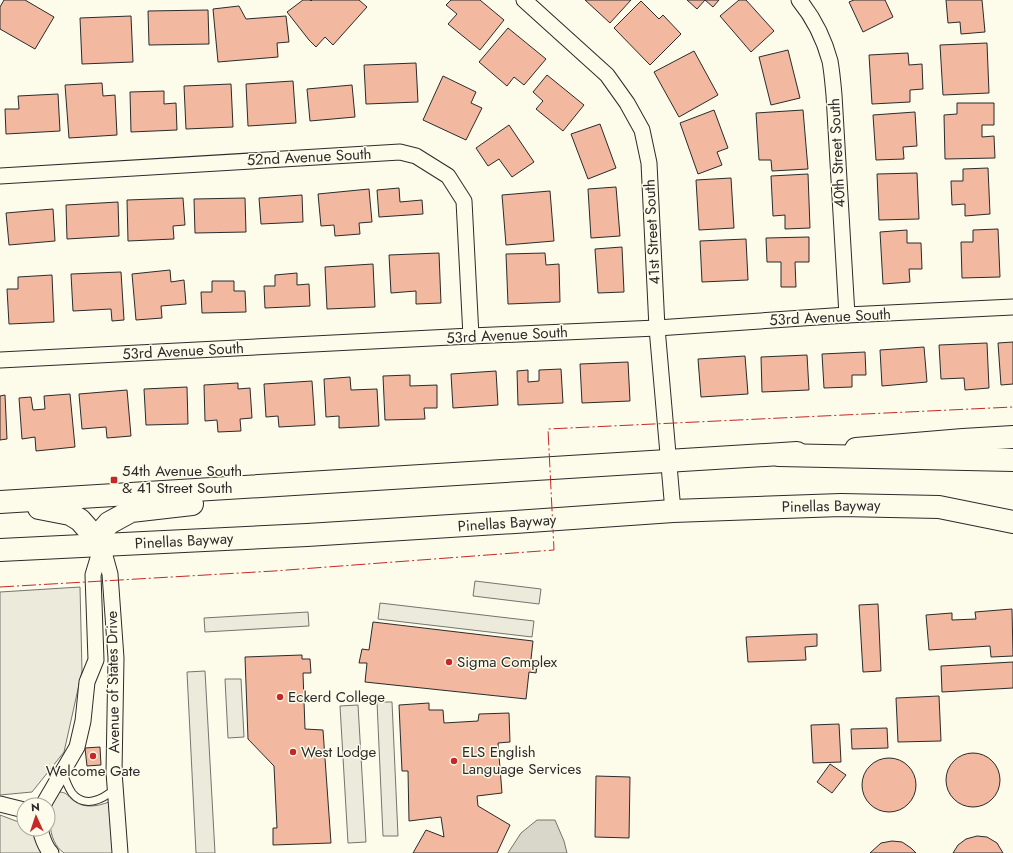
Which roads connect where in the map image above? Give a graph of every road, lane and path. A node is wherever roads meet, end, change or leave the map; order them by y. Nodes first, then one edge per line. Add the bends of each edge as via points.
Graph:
1 (524, 0) edge
2 (799, 0) edge
3 (0, 176) edge
4 (1013, 307) edge
5 (847, 315) junction
6 (657, 328) junction
7 (471, 336) junction
8 (0, 360) edge
9 (1013, 437) edge
10 (779, 455) junction
11 (1013, 460) edge
12 (668, 462) junction
13 (315, 483) junction
14 (0, 502) edge
15 (672, 511) junction
16 (1013, 522) edge
17 (102, 545) junction
18 (0, 550) edge
19 (62, 770) junction
20 (115, 789) junction
21 (47, 797) edge
22 (0, 804) edge
23 (16, 808) edge
24 (43, 837) edge
25 (51, 853) edge
26 (120, 853) edge

1 - 6 street, 41st Street South via 606,75 627,103 642,130 649,163
2 - 5 street, 40th Street South via 821,35 830,62
3 - 7 street, 52nd Avenue South via 400,152 416,156 448,176 464,201
4 - 5 street, 53rd Avenue South
5 - 6 street, 53rd Avenue South
6 - 7 street, 53rd Avenue South
6 - 12 street, 41st Street South
7 - 8 street, 53rd Avenue South
9 - 10 main road
10 - 11 main road
10 - 12 main road
12 - 13 main road
12 - 15 street, 41st Street South
13 - 14 main road
13 - 17 main road via 256,497 131,511 109,522 102,530
14 - 17 main road via 70,514 80,520
15 - 16 main road, Pinellas Bayway via 841,505 912,506 939,507
15 - 17 main road, Pinellas Bayway via 445,527
17 - 18 main road, Pinellas Bayway
17 - 19 street, Avenue of States Drive via 92,575 96,660 87,682 84,721 77,747
17 - 20 street, Avenue of States Drive via 110,574 116,658
19 - 20 lane via 72,792 79,800 104,798
19 - 21 street, Avenue of States Drive
20 - 26 street, Avenue of States Drive
22 - 23 street
24 - 25 street

